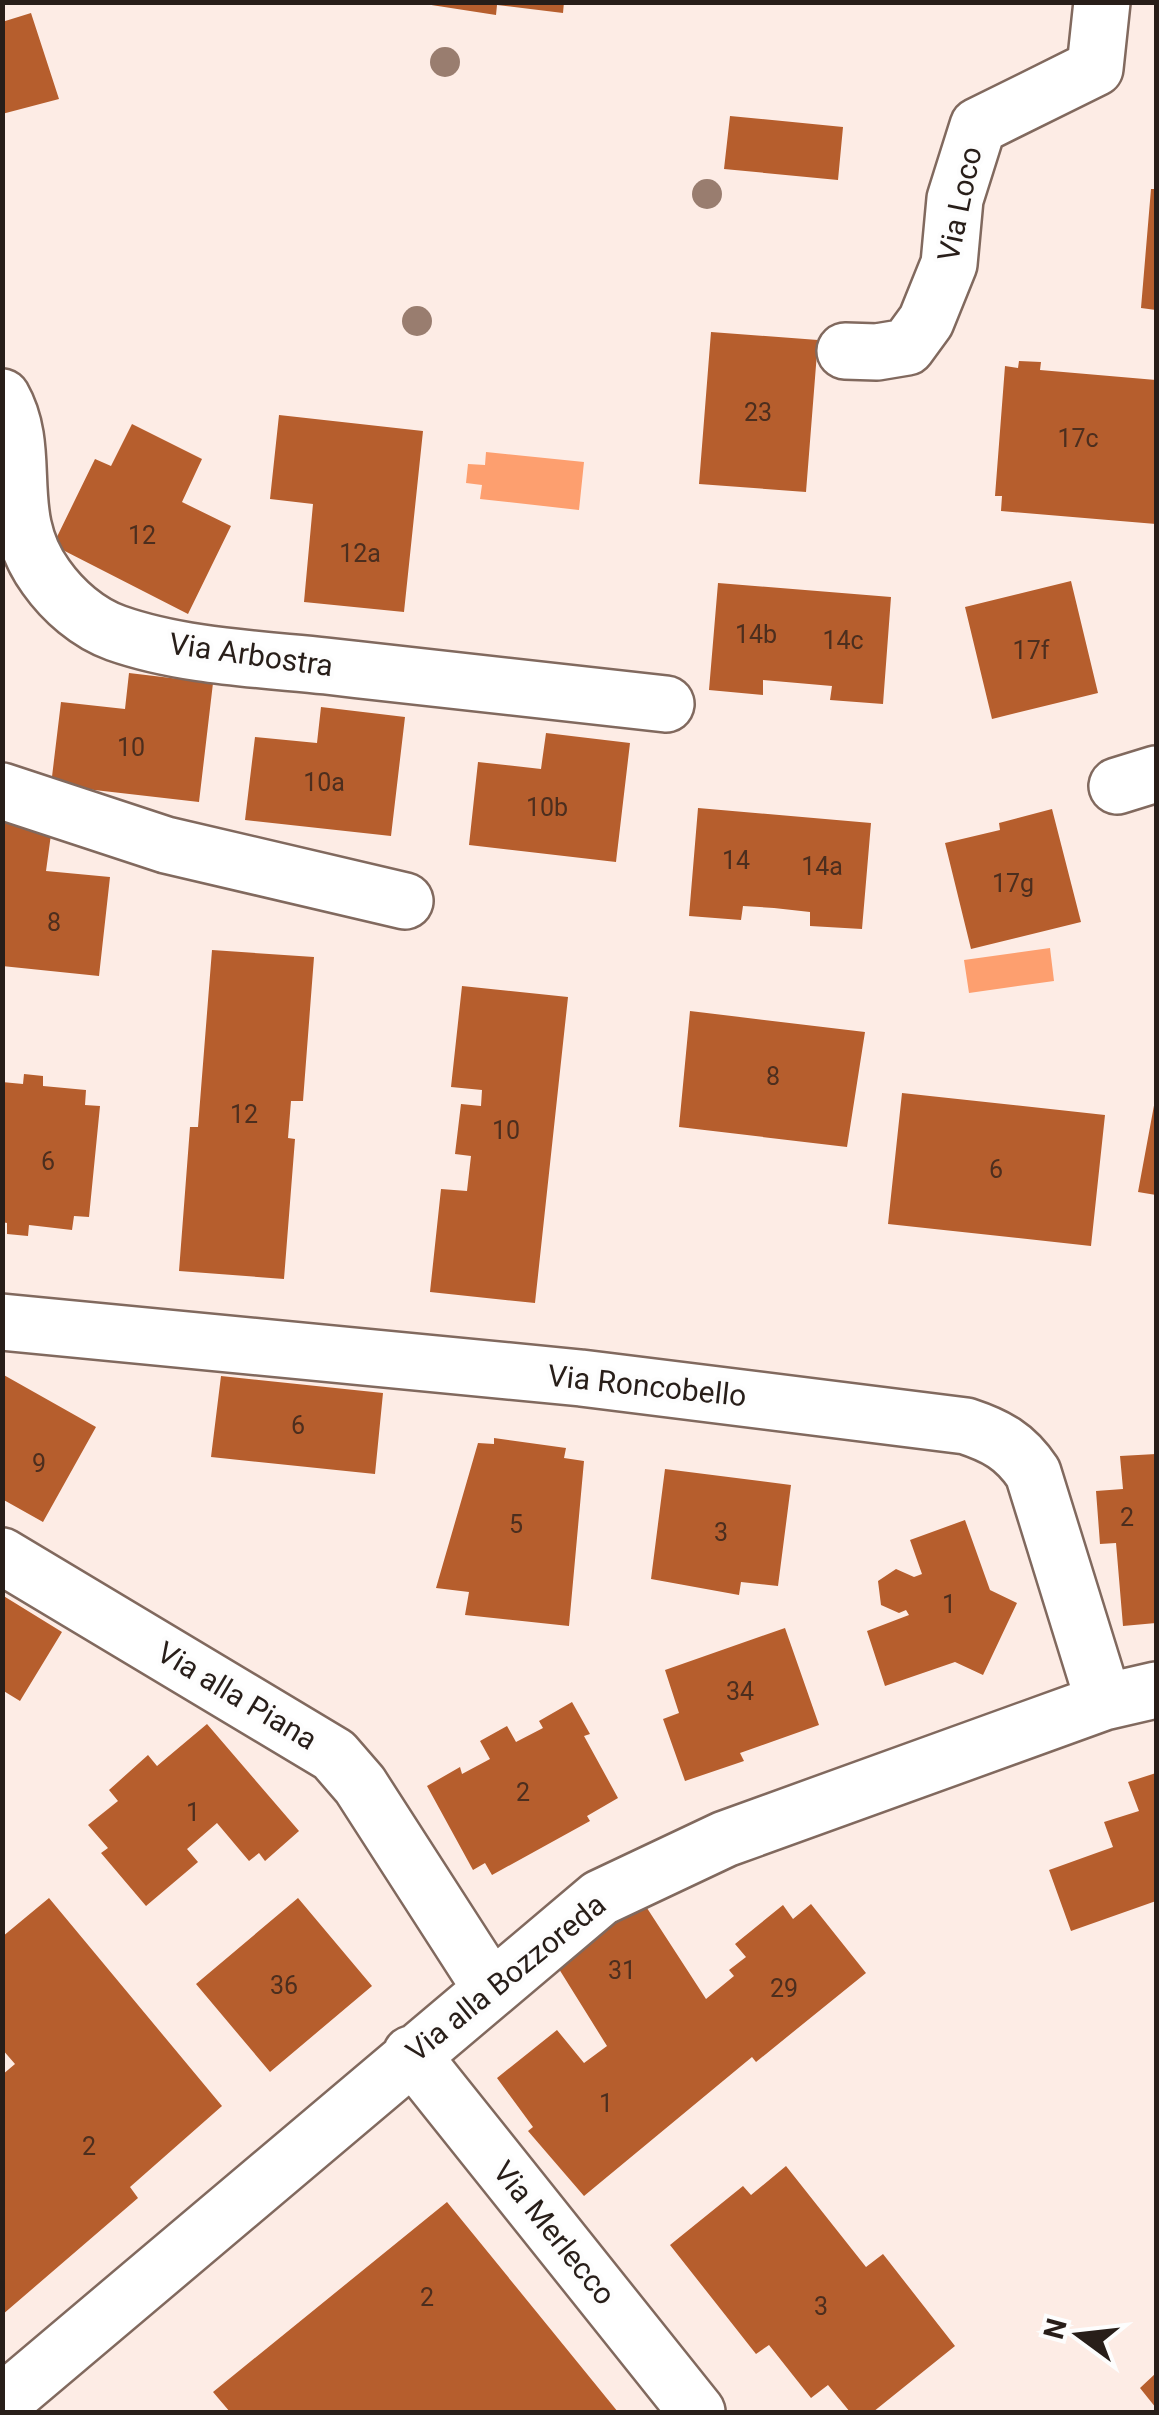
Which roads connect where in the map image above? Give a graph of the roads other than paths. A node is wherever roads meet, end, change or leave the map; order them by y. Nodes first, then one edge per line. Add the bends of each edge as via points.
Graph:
1 (1102, 2) edge
2 (845, 351) dead end
3 (2, 397) edge
4 (666, 704) dead end
5 (2, 791) edge
6 (405, 901) dead end
7 (2, 1322) edge
8 (2, 1556) edge
9 (1156, 1690) edge
10 (1104, 1702) junction
11 (490, 1987) junction
12 (410, 2054) junction
13 (2, 2403) edge
14 (697, 2412) edge

1 - 2 street, Via Loco via 1095,68 978,126 956,199 949,264 926,322 907,346
3 - 4 street, Via Arbostra via 15,419 20,524 32,555 47,580 92,622 117,634 220,654
5 - 6 street via 166,844
7 - 10 street, Via Roncobello via 814,1404 976,1430 1007,1442 1034,1473
8 - 11 street, Via alla Piana via 334,1756 360,1785
9 - 10 street, Via alla Bozzoreda
10 - 11 street, Via alla Bozzoreda via 646,1873 600,1898
11 - 12 street, Via alla Bozzoreda
12 - 13 street, Via alla Bozzoreda
12 - 14 street, Via Merlecco

